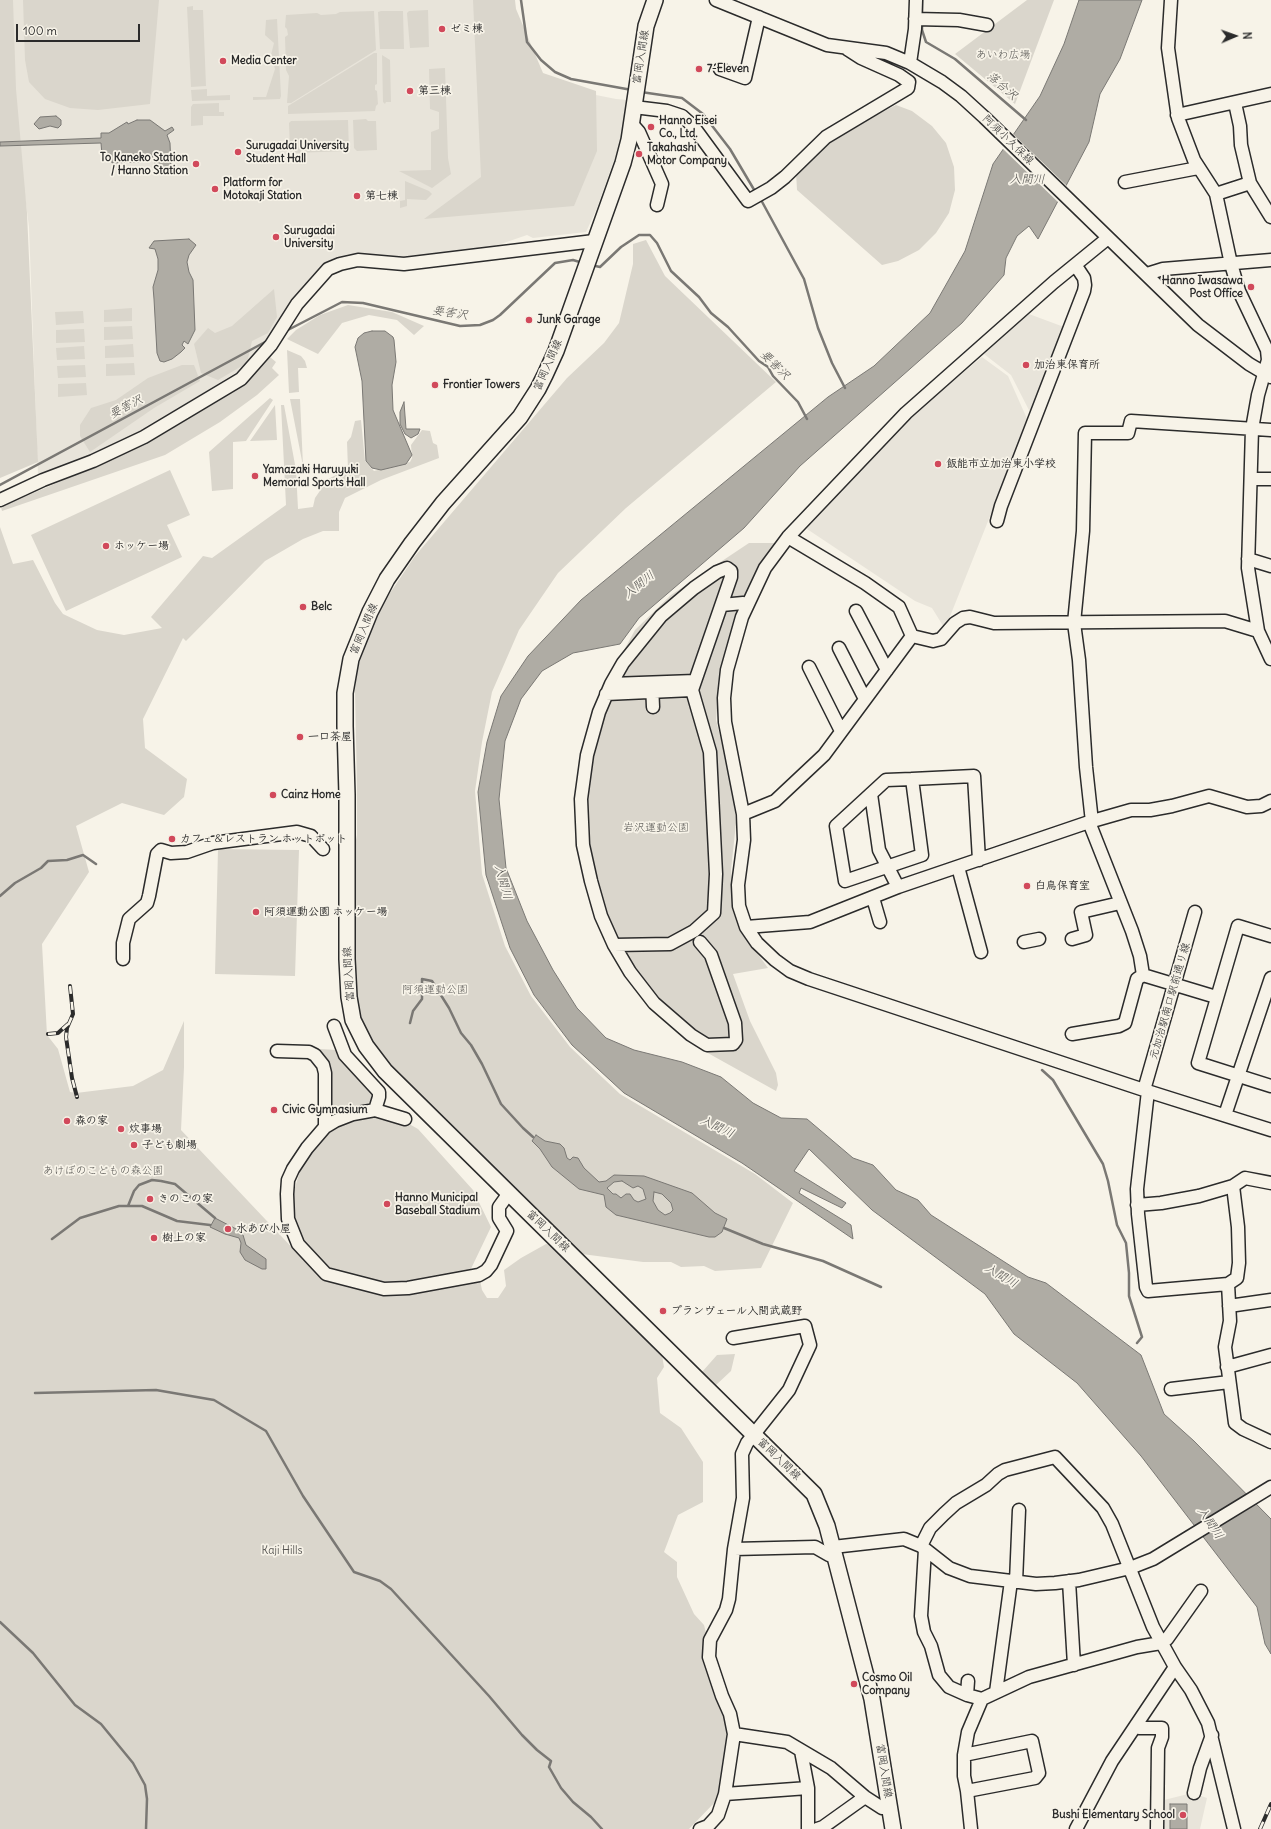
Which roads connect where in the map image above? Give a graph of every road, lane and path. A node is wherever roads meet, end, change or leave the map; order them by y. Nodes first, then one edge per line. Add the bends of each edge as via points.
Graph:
1 (655, 0) edge
2 (716, 0) edge
3 (916, 0) edge
4 (1171, 0) edge
5 (759, 18) junction
6 (920, 19) junction
7 (987, 25) dead end
8 (844, 47) junction
9 (910, 63) junction
10 (720, 69) dead end
11 (1271, 94) edge
12 (1235, 103) junction
13 (635, 104) junction
14 (1177, 115) junction
15 (632, 124) junction
16 (1198, 168) junction
17 (1125, 182) dead end
18 (1250, 183) junction
19 (1216, 194) junction
20 (657, 205) dead end
21 (1271, 217) edge
22 (1108, 238) junction
23 (594, 241) junction
24 (1271, 260) edge
25 (1231, 264) junction
26 (1076, 266) junction
27 (1146, 274) junction
28 (1268, 375) edge
29 (1252, 429) junction
30 (1271, 430) edge
31 (1251, 479) junction
32 (1271, 479) edge
33 (0, 500) edge
34 (997, 521) dead end
35 (788, 536) junction
36 (1248, 559) junction
37 (1271, 566) edge
38 (742, 603) dead end
39 (722, 605) junction
40 (856, 611) dead end
41 (1074, 623) junction
42 (1258, 631) junction
43 (912, 636) junction
44 (839, 648) dead end
45 (1270, 654) edge
46 (809, 668) dead end
47 (887, 670) junction
48 (693, 685) junction
49 (652, 687) junction
50 (608, 689) junction
51 (865, 699) junction
52 (653, 706) dead end
53 (841, 731) junction
54 (912, 779) junction
55 (871, 794) junction
56 (1271, 801) edge
57 (743, 814) junction
58 (1090, 822) junction
59 (323, 849) dead end
60 (979, 860) junction
61 (888, 867) junction
62 (958, 867) junction
63 (898, 887) junction
64 (873, 898) junction
65 (1120, 903) junction
66 (1195, 912) dead end
67 (880, 922) dead end
68 (746, 928) junction
69 (697, 936) junction
70 (1271, 936) edge
71 (1039, 939) dead end
72 (1072, 939) dead end
73 (1024, 942) dead end
74 (614, 945) junction
75 (981, 952) dead end
76 (123, 959) dead end
77 (1143, 975) junction
78 (1271, 978) edge
79 (1175, 985) junction
80 (1216, 997) junction
81 (334, 1026) dead end
82 (1072, 1034) dead end
83 (277, 1051) dead end
84 (1239, 1075) junction
85 (1271, 1086) edge
86 (1146, 1091) junction
87 (375, 1110) junction
88 (1225, 1115) junction
89 (405, 1119) dead end
90 (325, 1127) junction
91 (1271, 1130) edge
92 (1271, 1183) edge
93 (1233, 1186) junction
94 (509, 1193) junction
95 (1137, 1206) junction
96 (1228, 1284) junction
97 (1271, 1300) edge
98 (1229, 1306) junction
99 (733, 1338) dead end
100 (1271, 1354) edge
101 (1227, 1367) junction
102 (1229, 1382) junction
103 (1171, 1389) dead end
104 (754, 1435) junction
105 (1271, 1442) edge
106 (1266, 1489) edge
107 (1019, 1510) dead end
108 (923, 1548) junction
109 (734, 1549) junction
110 (834, 1551) junction
111 (1130, 1568) junction
112 (1014, 1581) junction
113 (1069, 1581) junction
114 (1201, 1591) dead end
115 (1161, 1644) junction
116 (1074, 1665) junction
117 (1175, 1667) junction
118 (968, 1681) dead end
119 (996, 1692) junction
120 (967, 1695) junction
121 (982, 1699) junction
122 (1136, 1725) junction
123 (734, 1734) junction
124 (1212, 1735) junction
125 (801, 1750) junction
126 (964, 1754) junction
127 (808, 1788) junction
128 (967, 1791) junction
129 (1194, 1793) dead end
130 (725, 1794) junction
131 (865, 1797) junction
132 (890, 1808) junction
133 (700, 1829) edge
134 (808, 1829) edge
135 (817, 1829) edge
136 (893, 1829) edge
137 (970, 1829) edge
138 (1076, 1829) edge
139 (1157, 1829) edge
140 (1234, 1829) edge

1 - 13 main road, 富岡入間線 via 646,26
2 - 5 street, 阿須小久保線
3 - 6 street
4 - 14 street via 1168,48
5 - 8 street, 阿須小久保線 via 828,44
5 - 10 street via 745,78
6 - 7 street via 959,20
6 - 9 street
8 - 9 street, 阿須小久保線 via 886,53
8 - 13 street via 861,58 899,75 909,82 908,88 826,137 785,177 748,201 682,116 667,110
9 - 22 street, 阿須小久保線 via 961,96
11 - 12 street
12 - 14 street
12 - 18 street
13 - 15 main road, 富岡入間線
14 - 16 street via 1187,146
15 - 20 street via 639,132 662,184
15 - 23 main road, 富岡入間線 via 623,163
16 - 17 street
16 - 19 street
18 - 19 street
18 - 21 street
19 - 25 street
22 - 26 street
22 - 27 street, 阿須小久保線
23 - 33 street via 404,264 358,260 328,269 297,304 272,344 241,379 144,436 93,461
23 - 94 main road, 富岡入間線 via 556,351 538,389 520,417 443,503 387,579 356,642 345,693 347,959 353,1020 366,1046 385,1071
24 - 25 street
25 - 27 street via 1163,269
25 - 28 street via 1239,291 1267,350
26 - 34 street via 1086,285
26 - 35 street via 1054,282 906,413
27 - 28 street, 阿須小久保線 via 1198,325
28 - 29 street via 1258,395
29 - 30 street
29 - 31 street
29 - 41 street via 1131,421 1128,433 1085,433 1083,531
31 - 32 street
31 - 36 street
35 - 43 street via 899,607
35 - 57 street via 756,584 742,616 727,670 725,722
36 - 37 street
36 - 42 street via 1252,603
38 - 39 street
39 - 48 street
39 - 50 street via 732,575 727,568 694,588 661,616 631,651
40 - 47 street
41 - 42 street via 1225,621
41 - 43 street via 994,623 970,617 954,623 940,639 933,641
41 - 58 street via 1079,660
42 - 45 street
43 - 47 street
44 - 51 street
46 - 53 street
47 - 51 street
48 - 49 street
48 - 69 street via 710,752 716,874 714,913
49 - 50 street
49 - 52 street
50 - 74 street via 598,712 589,748 581,806 583,845 591,881 601,916
51 - 53 street
53 - 57 street via 824,755 775,801
54 - 55 street via 886,780
54 - 60 street via 974,776
54 - 61 street via 922,855
55 - 61 street via 879,850
55 - 61 street via 836,826 845,881
56 - 58 street via 1247,808 1209,796 1150,810 1131,810
57 - 68 street via 744,840 738,906
58 - 60 street
58 - 65 street
59 - 76 street via 311,836 298,832 213,843 187,852 172,853 161,850 157,854 147,903 129,919
60 - 62 street
61 - 63 street
62 - 63 street
62 - 75 street
63 - 64 street
64 - 67 street
64 - 68 street via 810,922
65 - 72 street via 1081,912 1086,935
65 - 77 street via 1140,956
66 - 79 street, 元加治駅南口駅前通り線
68 - 86 street via 775,960 790,971 809,979
69 - 74 street via 670,944
69 - 74 street via 711,955 735,1022 736,1040 733,1044 707,1045 674,1022 640,986
70 - 80 street via 1238,926
71 - 73 street
77 - 79 street
77 - 82 street via 1137,979 1125,1023
78 - 84 street
79 - 80 street
79 - 86 street, 元加治駅南口駅前通り線
80 - 84 street via 1198,1063
81 - 87 street via 345,1055 378,1092
83 - 90 street via 309,1052 323,1065
84 - 85 street
84 - 88 street
86 - 88 street
86 - 95 street, 元加治駅南口駅前通り線
87 - 89 street
87 - 90 street via 353,1114
88 - 91 street
90 - 94 street via 293,1169 288,1180 286,1208 298,1244 319,1268 333,1277 384,1289 408,1288 479,1275 491,1264 507,1231 499,1218 499,1207
92 - 93 street via 1245,1178
93 - 95 street via 1199,1196
93 - 96 street via 1239,1263 1237,1278
94 - 104 main road, 富岡入間線
95 - 96 street, 元加治駅南口駅前通り線 via 1148,1291
96 - 98 street
97 - 98 street
98 - 101 street via 1230,1321 1225,1347
99 - 104 street via 805,1326 810,1345 789,1390
100 - 101 street
101 - 102 street
102 - 103 street
102 - 105 street via 1235,1423
104 - 109 street via 742,1454 743,1498
104 - 110 main road, 富岡入間線 via 814,1494
106 - 111 street via 1153,1559
107 - 112 street
108 - 110 street via 904,1539 893,1539
108 - 111 street via 930,1528 944,1514 998,1474 1055,1457 1102,1508 1112,1524
108 - 112 street via 958,1572 970,1576
108 - 120 street via 921,1616 924,1632 939,1675 949,1687
109 - 110 street via 815,1547 829,1555
109 - 123 street via 729,1599 710,1640 709,1657 730,1714
110 - 132 main road, 富岡入間線 via 872,1699
111 - 113 street
111 - 115 street
112 - 113 street via 1036,1584
112 - 119 street
113 - 116 street
114 - 115 street
115 - 116 street via 1137,1647
115 - 117 street
116 - 119 street via 1029,1677
117 - 122 street
117 - 124 street via 1191,1690
118 - 120 street
119 - 121 street
120 - 121 street
121 - 126 street via 968,1732
122 - 138 street via 1112,1761
122 - 139 street via 1139,1728 1162,1728 1158,1748
123 - 125 street via 788,1742
123 - 130 street
124 - 129 street
124 - 140 street
125 - 127 street
125 - 131 street via 831,1768
126 - 128 street
126 - 128 street via 1032,1741 1039,1774 1035,1778
127 - 130 street
127 - 134 street
128 - 137 street
130 - 133 street via 718,1815 708,1826
131 - 132 street via 882,1808
131 - 135 street via 823,1828
132 - 136 main road, 富岡入間線

